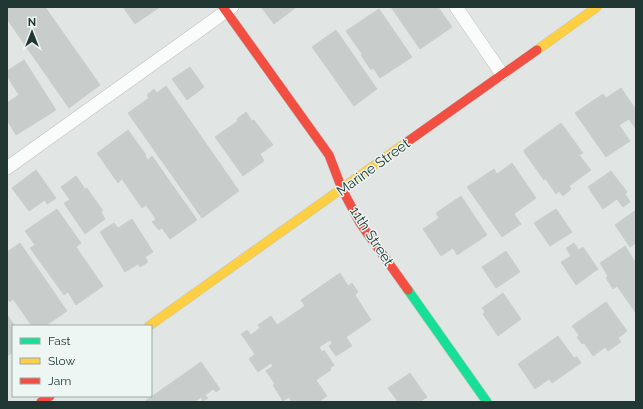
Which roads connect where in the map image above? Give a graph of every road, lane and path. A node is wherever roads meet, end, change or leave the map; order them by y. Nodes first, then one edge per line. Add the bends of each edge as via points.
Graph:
1 (456, 7) edge
2 (597, 7) edge
3 (227, 8) edge
4 (502, 74) junction
5 (7, 168) edge
6 (342, 188) junction
7 (150, 325) edge
8 (487, 402) edge

1 - 4 lane
2 - 4 street, Marine Street
3 - 5 lane
3 - 6 street, 11th Street via 329,155
4 - 6 street, Marine Street
6 - 7 street, Marine Street
6 - 8 street, 11th Street via 360,222

